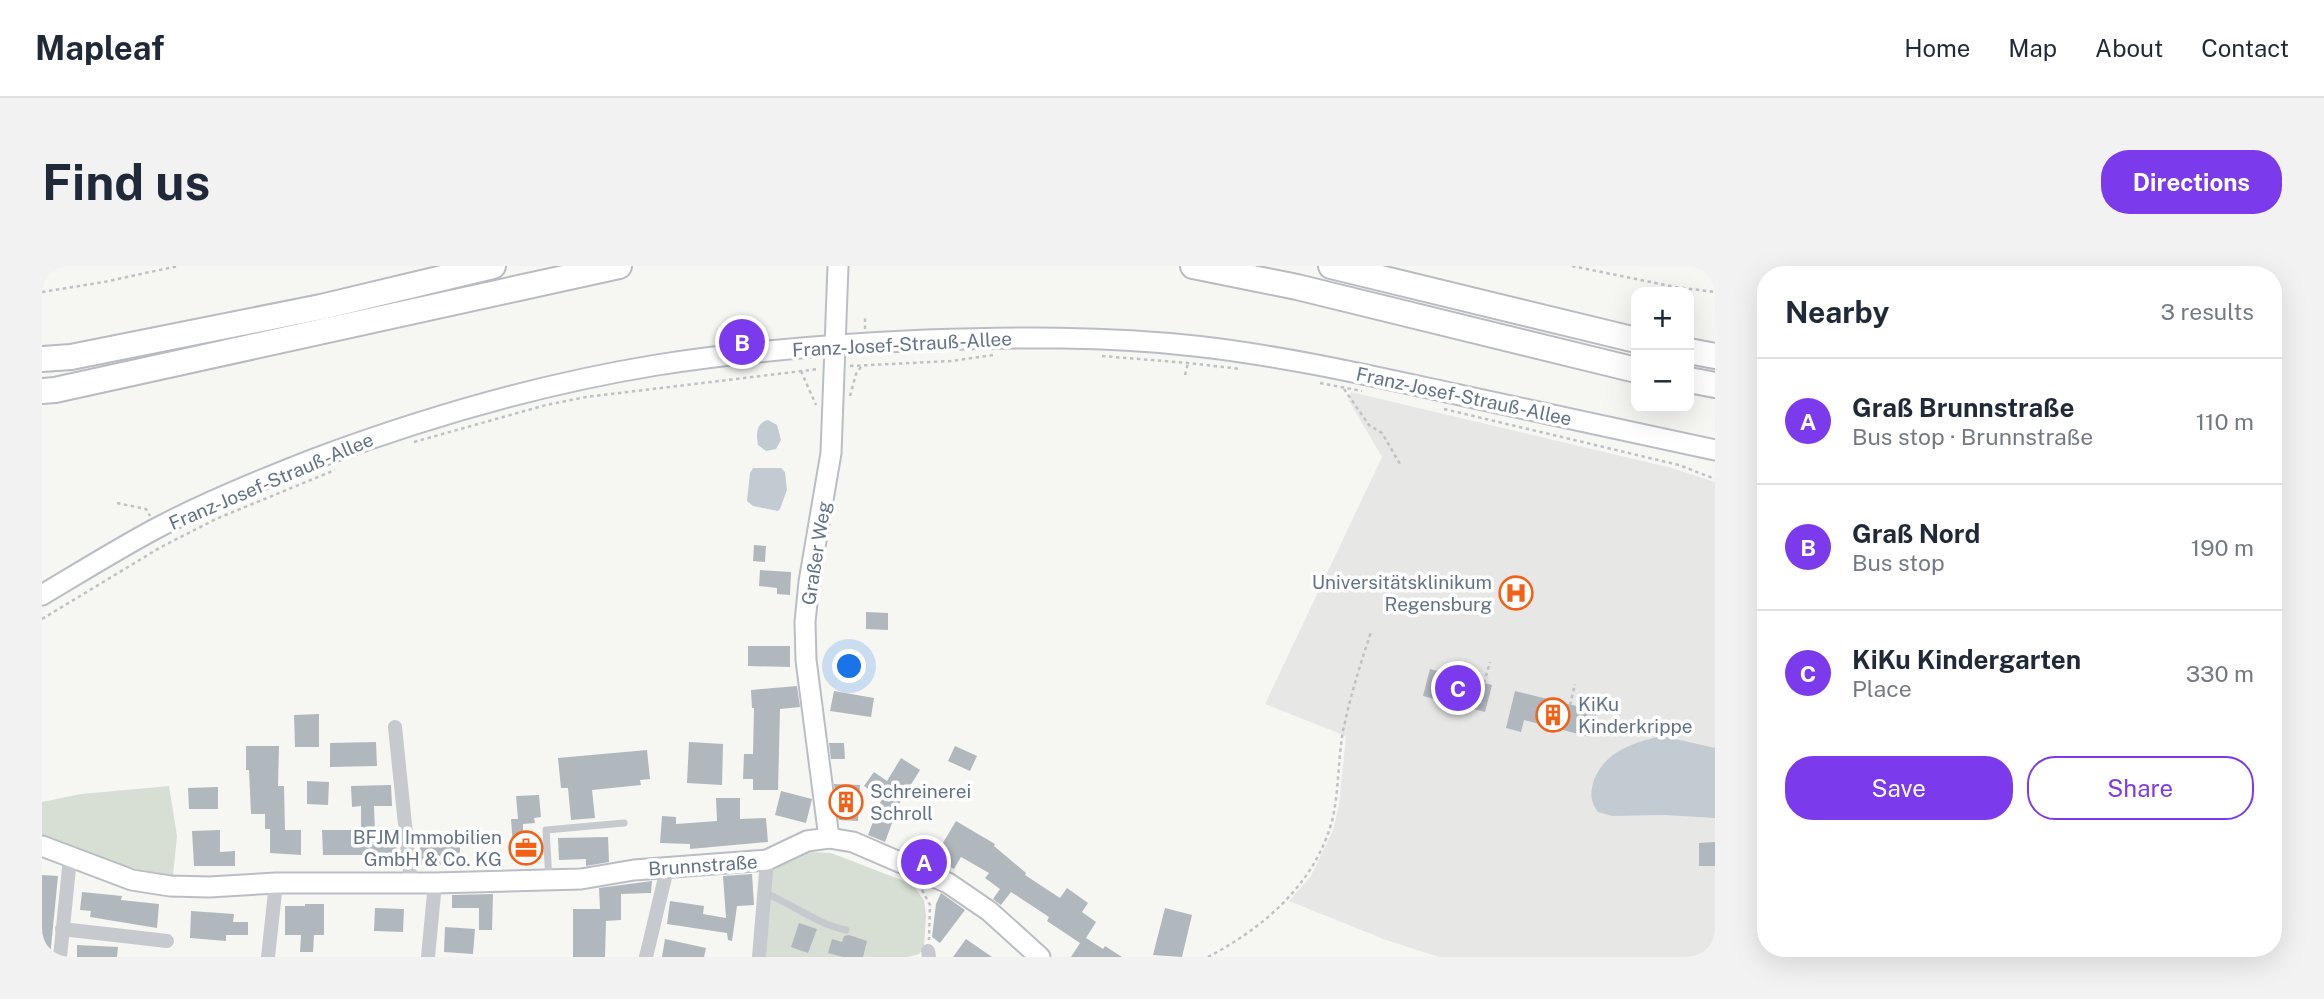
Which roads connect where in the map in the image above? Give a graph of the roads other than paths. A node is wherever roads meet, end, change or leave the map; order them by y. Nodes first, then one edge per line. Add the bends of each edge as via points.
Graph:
1 (494, 266) edge
2 (619, 266) edge
3 (838, 266) edge
4 (1193, 266) edge
5 (1331, 266) edge
6 (1631, 339) edge
7 (835, 345) junction
8 (1694, 352) edge
9 (1715, 356) edge
10 (42, 359) edge
11 (1631, 369) edge
12 (1694, 381) edge
13 (1715, 385) edge
14 (42, 391) edge
15 (1715, 450) edge
16 (42, 595) edge
17 (395, 727) dead end
18 (624, 823) dead end
19 (829, 838) junction
20 (42, 846) edge
21 (70, 858) junction
22 (767, 860) junction
23 (667, 869) junction
24 (549, 880) junction
25 (276, 883) junction
26 (411, 883) junction
27 (435, 883) junction
28 (764, 893) junction
29 (62, 929) junction
30 (846, 930) dead end
31 (167, 941) dead end
32 (60, 957) edge
33 (268, 957) edge
34 (428, 957) edge
35 (646, 957) edge
36 (759, 957) edge
37 (1040, 957) edge

1 - 10 highway via 321,307
2 - 14 highway
3 - 7 street, Graßer Weg
4 - 11 highway
5 - 6 highway
7 - 15 street, Franz-Josef-Strauß-Allee via 1002,337 1192,346 1297,360
7 - 16 street, Franz-Josef-Strauß-Allee via 655,366 485,403 373,437 156,528
7 - 19 street, Graßer Weg via 829,464 805,622
8 - 9 highway
12 - 13 highway
17 - 26 street
18 - 24 lane via 546,830
19 - 22 street, Brunnstraße via 807,841
19 - 37 street, Brunnstraße via 853,842 948,883 989,911
20 - 21 street, Brunnstraße
21 - 25 street, Brunnstraße via 132,880 170,886
21 - 29 street
22 - 23 street, Brunnstraße
22 - 28 street
23 - 24 street, Brunnstraße
23 - 35 street
24 - 27 street, Brunnstraße
25 - 26 street, Brunnstraße
25 - 33 street
26 - 27 street, Brunnstraße
27 - 34 street
28 - 30 lane
28 - 36 street
29 - 31 street
29 - 32 street

